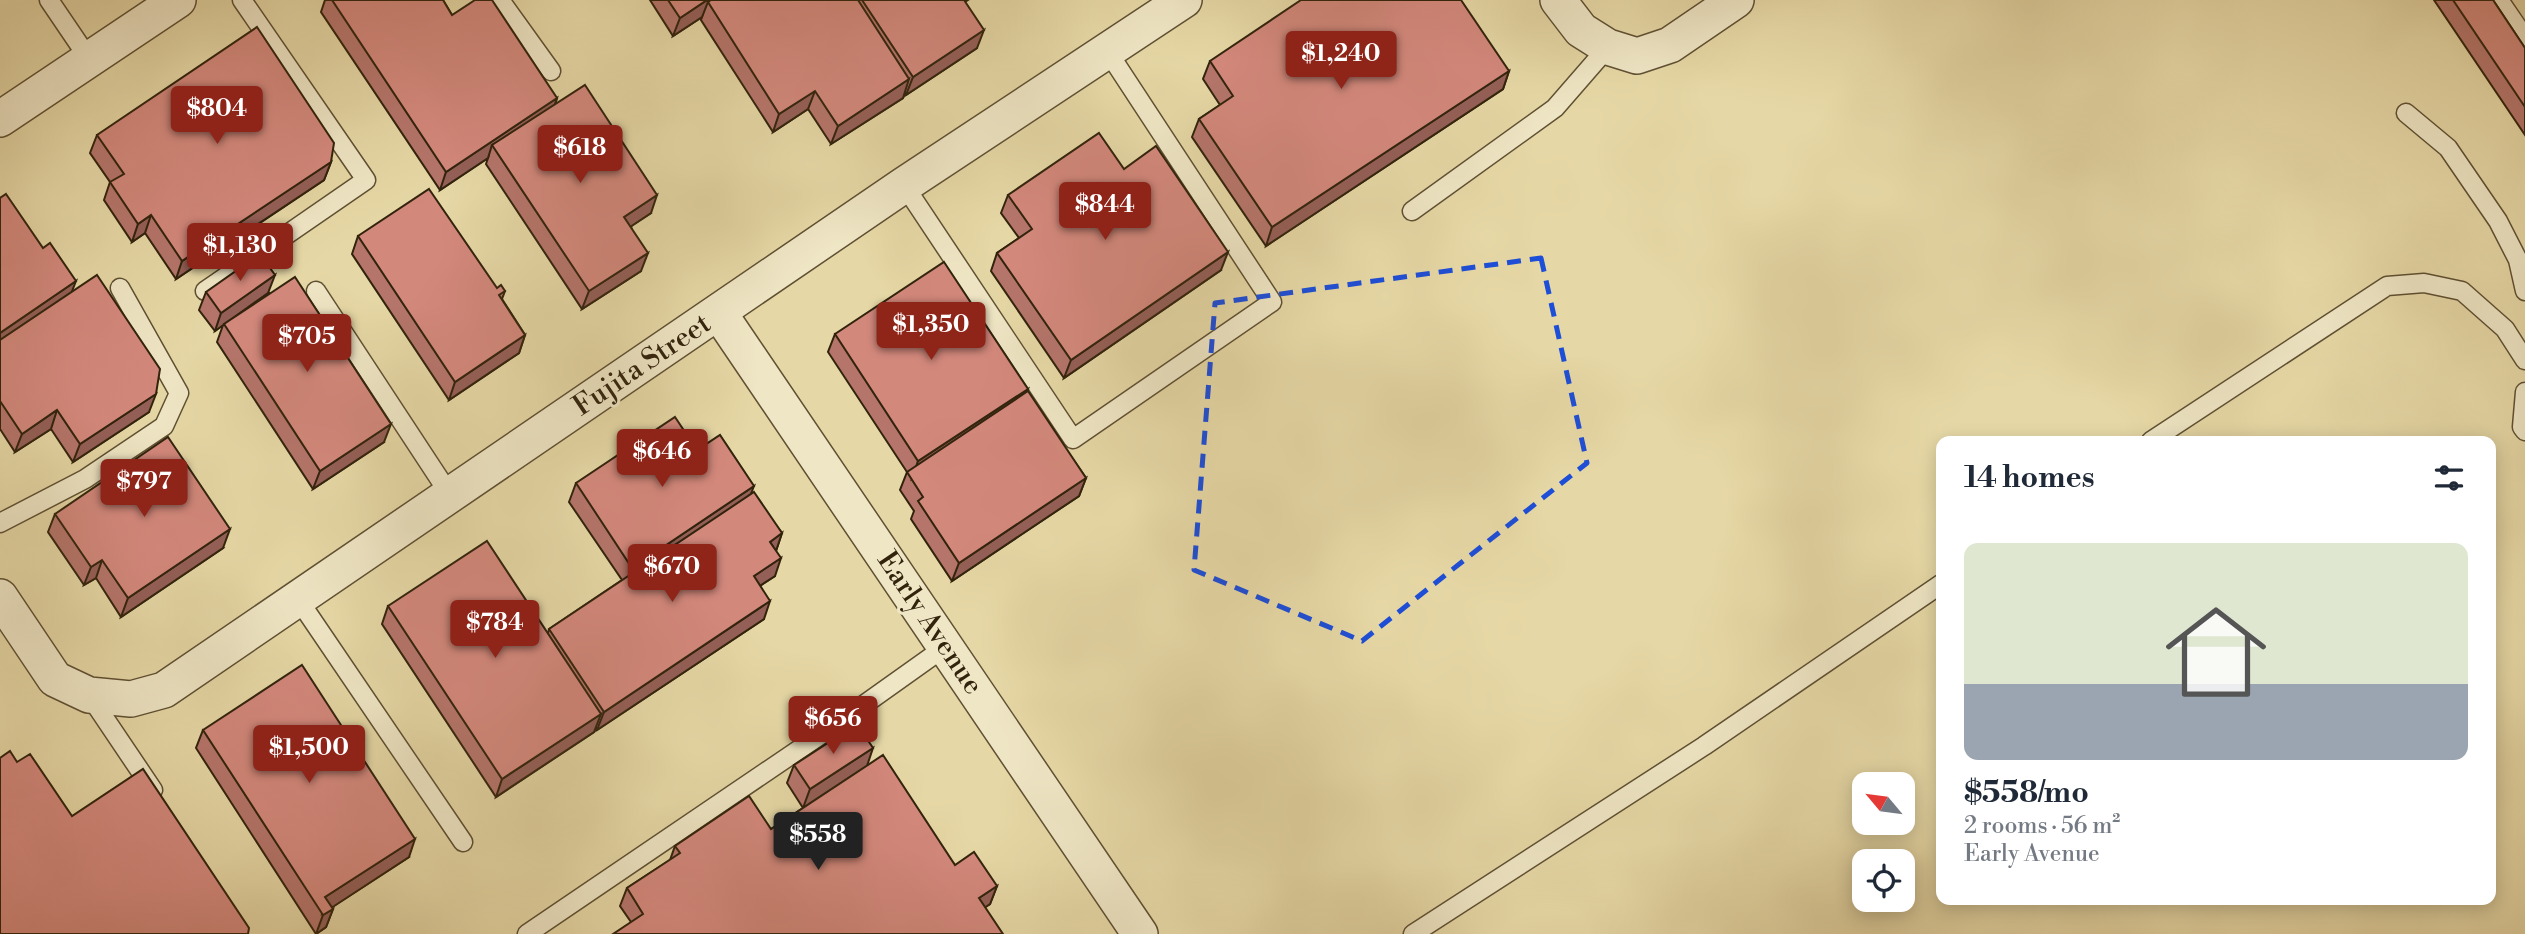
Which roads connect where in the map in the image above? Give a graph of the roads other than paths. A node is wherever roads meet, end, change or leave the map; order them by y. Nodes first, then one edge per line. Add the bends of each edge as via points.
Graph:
1 (49, 0) edge
2 (178, 0) edge
3 (242, 0) edge
4 (500, 0) edge
5 (1184, 0) edge
6 (1558, 0) edge
7 (1736, 0) edge
8 (2500, 0) edge
9 (2525, 38) edge
10 (1608, 47) junction
11 (1108, 52) junction
12 (89, 59) junction
13 (551, 71) dead end
14 (2406, 113) dead end
15 (0, 118) edge
16 (904, 185) junction
17 (1412, 211) dead end
18 (120, 288) dead end
19 (205, 291) edge
20 (316, 291) dead end
21 (2525, 291) edge
22 (719, 313) junction
23 (2525, 360) edge
24 (2525, 392) edge
25 (2525, 431) edge
26 (2159, 436) edge
27 (450, 495) junction
28 (0, 523) edge
29 (1936, 587) edge
30 (298, 599) junction
31 (4, 611) edge
32 (946, 647) junction
33 (89, 695) junction
34 (166, 809) edge
35 (463, 842) dead end
36 (527, 934) edge
37 (1140, 934) edge
38 (1413, 934) edge

1 - 12 lane
2 - 12 street
3 - 19 lane via 366,180
4 - 13 lane
5 - 11 street, Fujita Street
6 - 10 street via 1581,30
7 - 10 street via 1670,45 1637,56
8 - 9 lane
10 - 17 lane via 1555,108
11 - 16 street, Fujita Street
11 - 16 lane via 1272,302 1073,439
12 - 15 street
14 - 21 lane via 2448,148 2498,221 2518,260
16 - 22 street, Fujita Street
18 - 28 lane via 179,393 164,426 85,480
20 - 27 lane
22 - 27 street, Fujita Street
22 - 32 street, Early Avenue
23 - 26 lane via 2505,329 2462,291 2424,283 2387,286
24 - 25 lane
27 - 30 street, Fujita Street
29 - 38 lane via 1704,746
30 - 33 street, Fujita Street via 164,690 131,699
30 - 35 lane
31 - 33 street, Fujita Street via 55,679
32 - 36 lane
32 - 37 street, Early Avenue
33 - 34 lane

